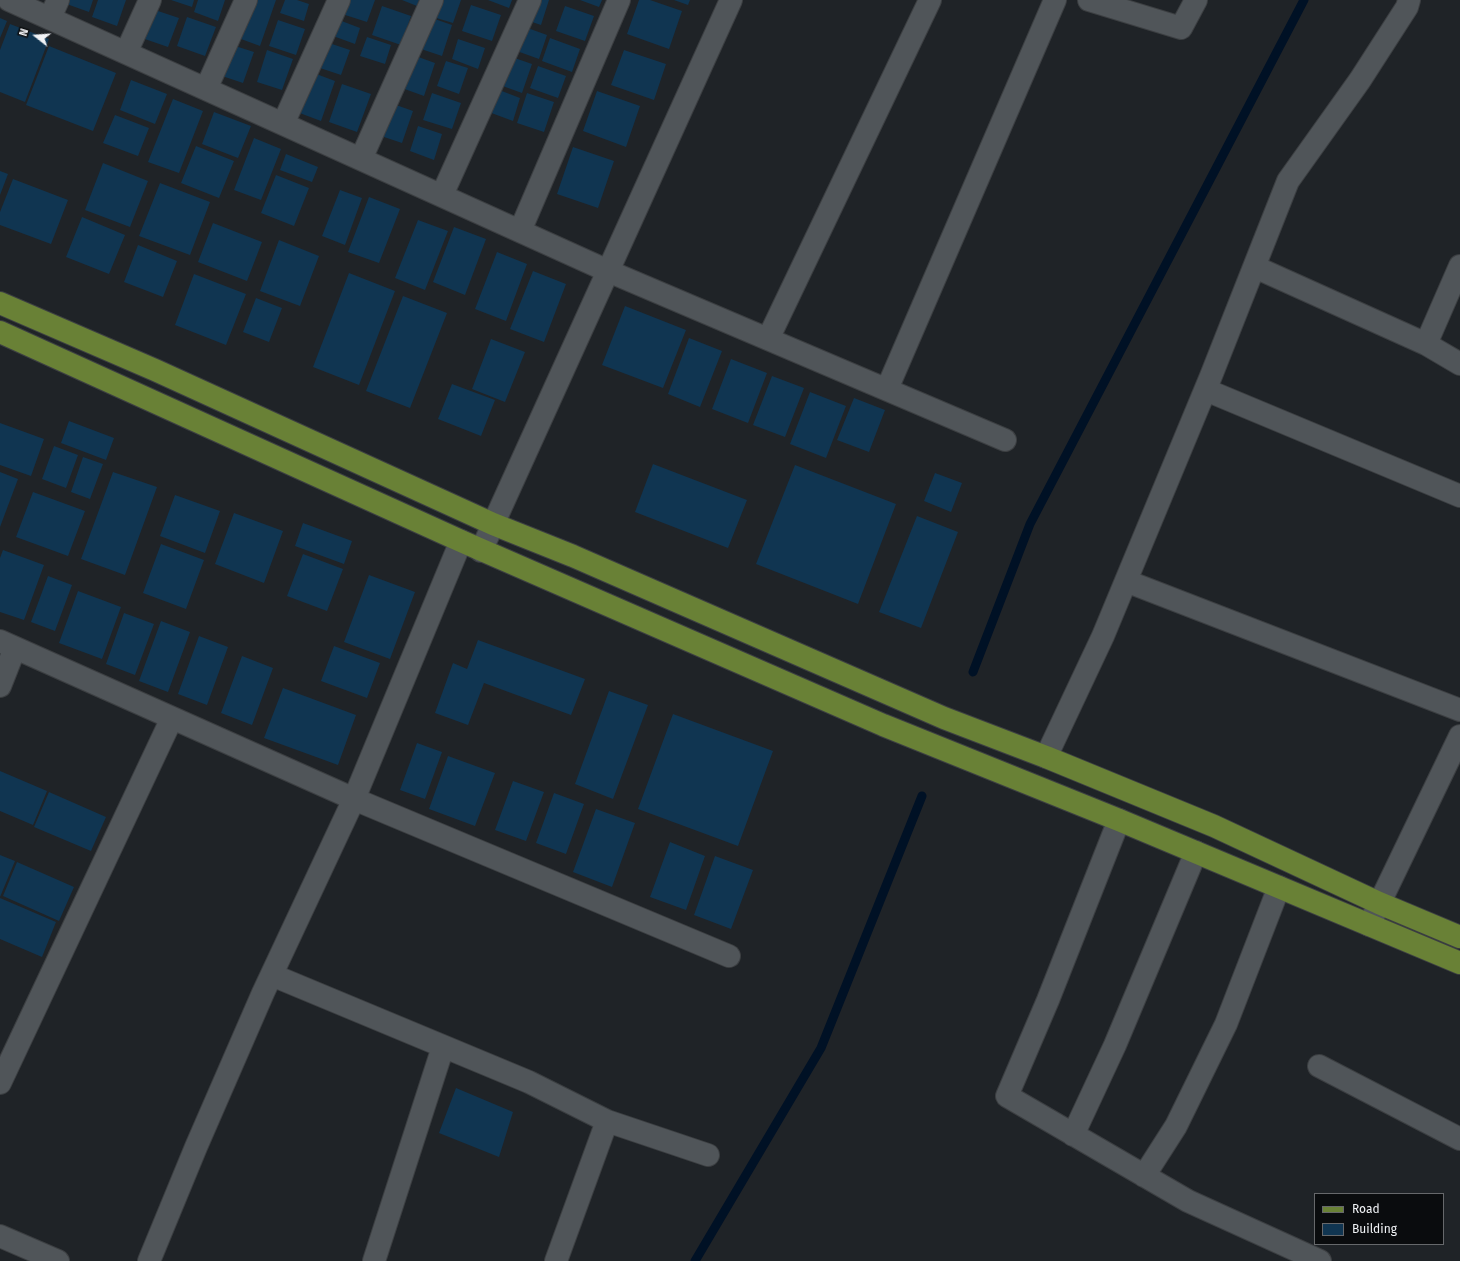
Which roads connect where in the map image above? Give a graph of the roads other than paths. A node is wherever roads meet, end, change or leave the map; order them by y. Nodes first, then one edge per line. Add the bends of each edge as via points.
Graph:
1 (9, 0) edge
2 (150, 0) edge
3 (246, 0) edge
4 (339, 0) edge
5 (432, 0) edge
6 (530, 0) edge
7 (619, 0) edge
8 (731, 0) edge
9 (930, 0) edge
10 (1055, 0) edge
11 (1089, 0) edge
12 (1196, 0) edge
13 (1409, 0) edge
14 (54, 9) edge
15 (126, 53) junction
16 (206, 89) junction
17 (283, 124) junction
18 (361, 159) junction
19 (442, 195) junction
20 (520, 231) junction
21 (1460, 266) edge
22 (1255, 267) junction
23 (608, 271) junction
24 (0, 303) edge
25 (0, 332) edge
26 (768, 339) junction
27 (1426, 344) junction
28 (1460, 364) edge
29 (887, 389) junction
30 (1206, 390) junction
31 (1005, 440) dead end
32 (1460, 496) edge
33 (493, 524) junction
34 (460, 541) junction
35 (481, 551) junction
36 (1126, 581) junction
37 (8, 645) edge
38 (0, 686) edge
39 (1460, 710) edge
40 (172, 718) junction
41 (944, 718) junction
42 (1460, 736) edge
43 (930, 745) junction
44 (1046, 757) junction
45 (354, 800) junction
46 (1119, 820) junction
47 (1196, 852) junction
48 (1279, 887) junction
49 (1379, 903) junction
50 (1369, 925) junction
51 (1460, 937) edge
52 (729, 956) dead end
53 (1460, 963) edge
54 (272, 975) junction
55 (443, 1047) junction
56 (1319, 1066) dead end
57 (0, 1083) edge
58 (608, 1121) junction
59 (1074, 1135) junction
60 (1460, 1139) edge
61 (708, 1155) dead end
62 (1144, 1176) junction
63 (0, 1236) edge
64 (1281, 1252) edge
65 (58, 1261) edge
66 (149, 1261) edge
67 (374, 1261) edge
68 (556, 1261) edge
69 (1320, 1261) edge

1 - 14 street
2 - 15 street
3 - 16 street
4 - 17 street
5 - 18 street
6 - 19 street
7 - 20 street
8 - 23 street
9 - 26 street
10 - 29 street
11 - 12 street via 1181,28
13 - 22 street via 1360,80 1288,181
14 - 15 street
15 - 16 street
16 - 17 street
17 - 18 street
18 - 19 street
19 - 20 street
20 - 23 street
21 - 27 street
22 - 27 street
22 - 30 street
23 - 26 street
23 - 33 street
24 - 33 main road
25 - 34 main road
26 - 29 street
27 - 28 street
29 - 31 street
30 - 32 street
30 - 36 street
33 - 35 street
33 - 41 main road via 573,556
34 - 35 main road
34 - 45 street
35 - 43 main road
36 - 39 street
36 - 44 street
37 - 38 street
37 - 40 street
40 - 45 street
40 - 57 street
41 - 43 main road
41 - 44 main road
42 - 49 street
43 - 46 main road
44 - 49 main road via 1214,826
45 - 52 street
45 - 54 street
46 - 47 main road
46 - 59 street via 1007,1096
47 - 48 main road
47 - 59 street
48 - 50 main road
48 - 62 street via 1226,1024 1176,1126
49 - 50 street
49 - 51 main road
50 - 53 main road
54 - 55 street
54 - 66 street
55 - 58 street via 529,1082
55 - 67 street
56 - 60 street
58 - 61 street
58 - 68 street
59 - 62 street
62 - 64 street
63 - 65 street
64 - 69 street

